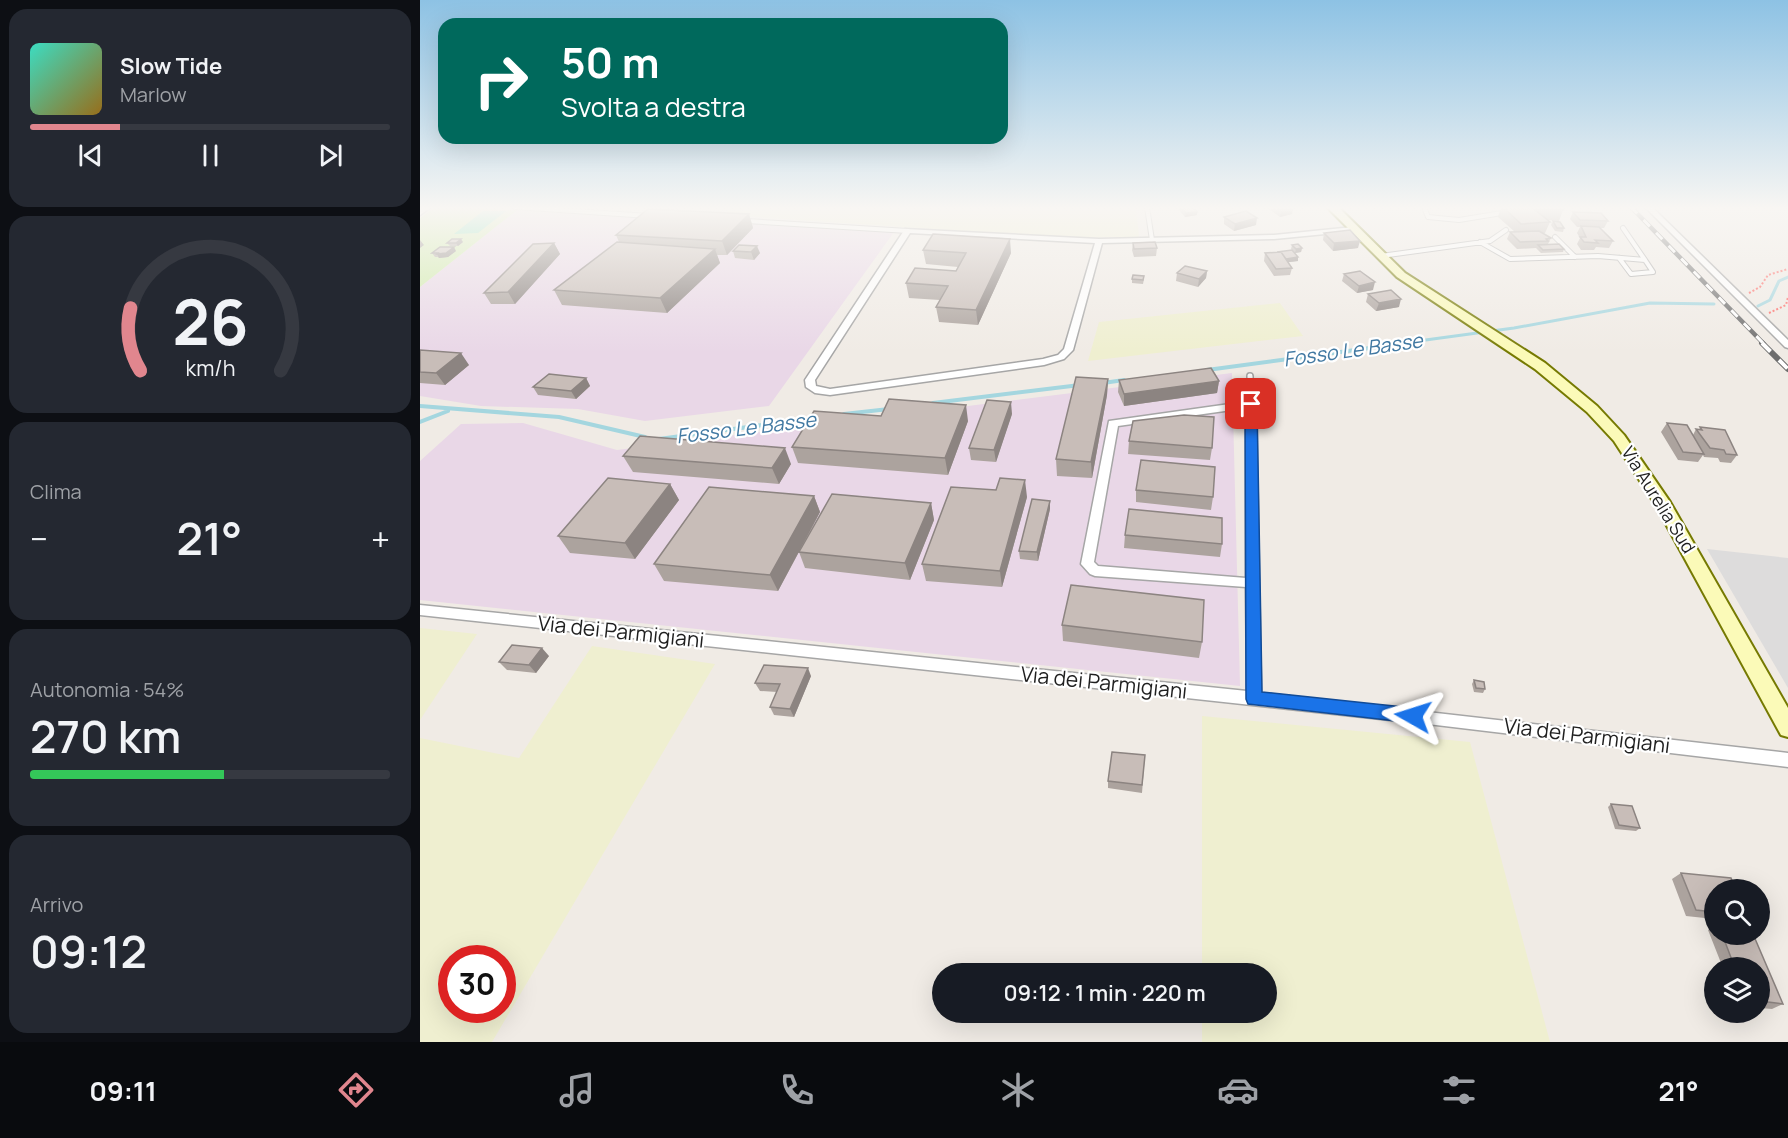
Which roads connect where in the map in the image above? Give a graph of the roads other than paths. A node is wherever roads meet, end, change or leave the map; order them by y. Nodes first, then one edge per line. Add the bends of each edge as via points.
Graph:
1 (892, 256) edge
2 (1095, 256) edge
3 (1380, 256) edge
4 (1504, 256) edge
5 (1642, 256) edge
6 (1697, 256) edge
7 (1575, 257) joint
8 (1619, 258) junction
9 (1645, 260) junction
10 (1788, 345) edge
11 (1250, 376) dead end
12 (1251, 404) junction
13 (1253, 584) junction
14 (420, 610) edge
15 (1254, 699) junction
16 (1788, 728) edge
17 (1788, 760) edge

1 - 2 street via 810,380 814,389 830,392 1061,357 1068,350
3 - 16 main road, Via Aurelia Sud via 1416,286 1558,380 1619,438 1662,502
4 - 7 lane via 1510,259
5 - 9 lane
6 - 10 street
7 - 8 lane
8 - 9 lane
8 - 9 lane via 1631,274 1653,272
11 - 12 lane
12 - 13 street
12 - 13 street via 1113,423 1087,564 1095,571
13 - 15 street
14 - 15 street, Via dei Parmigiani
15 - 17 street, Via dei Parmigiani

